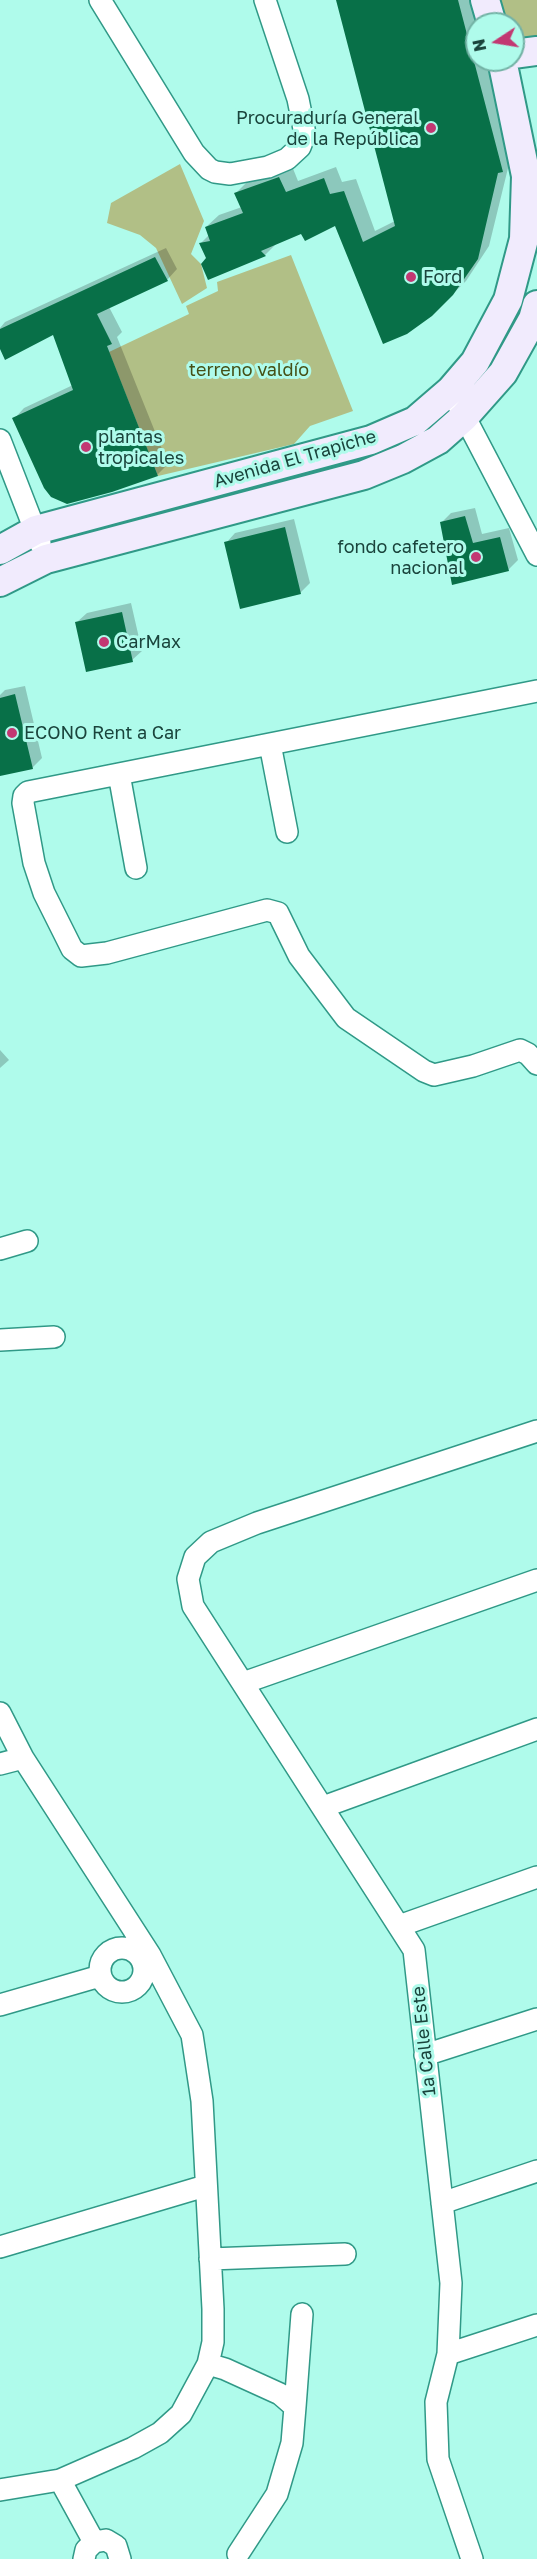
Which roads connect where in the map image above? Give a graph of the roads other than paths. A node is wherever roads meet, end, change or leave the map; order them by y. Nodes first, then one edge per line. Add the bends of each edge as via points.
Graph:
1 (100, 0) edge
2 (265, 0) edge
3 (504, 72) edge
4 (537, 305) edge
5 (451, 390) junction
6 (464, 417) junction
7 (0, 440) edge
8 (36, 530) junction
9 (0, 550) edge
10 (537, 555) edge
11 (46, 559) junction
12 (0, 582) edge
13 (537, 691) edge
14 (270, 744) junction
15 (119, 774) junction
16 (287, 832) dead end
17 (136, 868) dead end
18 (537, 1064) edge
19 (27, 1241) dead end
20 (0, 1249) edge
21 (54, 1337) dead end
22 (0, 1340) edge
23 (537, 1431) edge
24 (537, 1580) edge
25 (243, 1683) junction
26 (0, 1713) edge
27 (537, 1729) edge
28 (23, 1758) junction
29 (0, 1764) edge
30 (323, 1807) junction
31 (537, 1877) edge
32 (399, 1926) junction
33 (146, 1957) junction
34 (100, 1976) junction
35 (0, 2005) edge
36 (537, 2019) edge
37 (425, 2055) junction
38 (537, 2171) edge
39 (205, 2186) junction
40 (442, 2203) junction
41 (0, 2247) edge
42 (345, 2254) dead end
43 (210, 2259) junction
44 (302, 2314) dead end
45 (537, 2325) edge
46 (448, 2354) junction
47 (208, 2364) junction
48 (295, 2407) junction
49 (60, 2480) junction
50 (0, 2490) edge
51 (89, 2550) edge
52 (238, 2554) dead end
53 (120, 2559) edge
54 (472, 2559) edge

1 - 2 street via 201,162 215,172 230,174 268,167 286,159 300,147 305,134 298,99
3 - 5 main road, Avenida El Trapiche via 525,176 524,239 508,300 475,362
4 - 6 main road, Avenida El Trapiche via 503,373
5 - 6 street
5 - 8 main road, Avenida El Trapiche via 415,421 371,440
6 - 10 street
6 - 11 main road, Avenida El Trapiche via 438,440 364,475
7 - 8 street
8 - 9 main road, Avenida El Trapiche
8 - 11 street
11 - 12 main road, Avenida El Trapiche
13 - 14 street
14 - 15 street
14 - 16 street
15 - 17 street
15 - 18 street via 24,796 27,828 44,893 72,949 81,956 107,953 267,910 278,913 299,956 346,1018 424,1071 434,1075 520,1050
19 - 20 street
21 - 22 street
23 - 25 street, 1a Calle Este via 257,1522 211,1542 195,1557 188,1579 193,1606
24 - 25 street
25 - 30 street, 1a Calle Este
26 - 28 street
27 - 30 street
28 - 29 street
28 - 33 street
30 - 32 street, 1a Calle Este
31 - 32 street
32 - 37 street, 1a Calle Este via 414,1950
33 - 34 street via 131,1950 110,1950 101,1961
33 - 34 street via 144,1974 130,1991 108,1988
33 - 39 street via 192,2036 202,2102
34 - 35 street
36 - 37 street
37 - 40 street, 1a Calle Este
38 - 40 street
39 - 41 street
39 - 43 street
40 - 46 street, 1a Calle Este via 451,2283
42 - 43 street
43 - 47 street via 213,2342
44 - 48 street
45 - 46 street
46 - 54 street, 1a Calle Este via 436,2402 438,2460
47 - 48 street via 280,2394
47 - 49 street via 181,2414 160,2433
48 - 52 street via 292,2443 277,2494
49 - 50 street
49 - 51 street
51 - 53 street via 106,2540 116,2546

